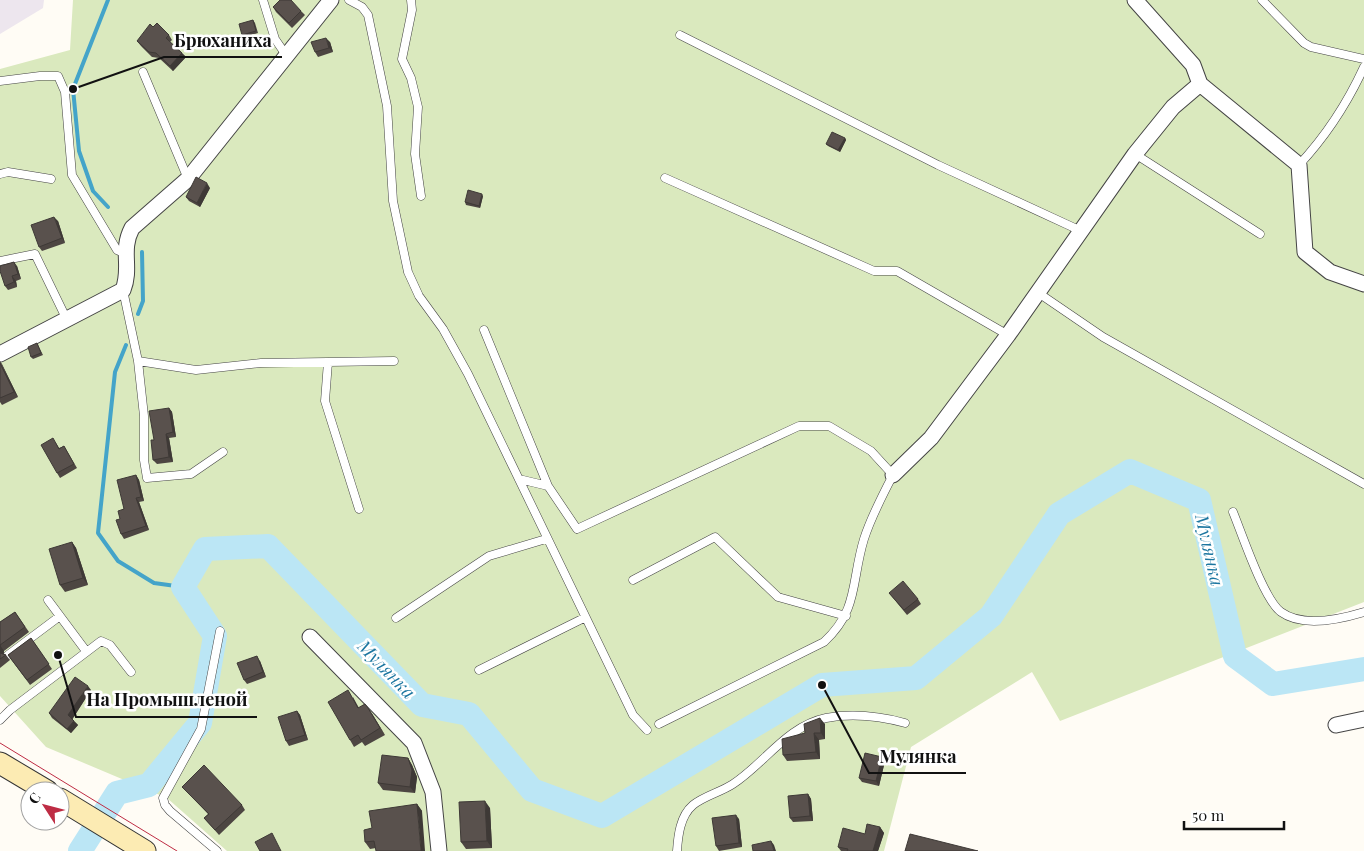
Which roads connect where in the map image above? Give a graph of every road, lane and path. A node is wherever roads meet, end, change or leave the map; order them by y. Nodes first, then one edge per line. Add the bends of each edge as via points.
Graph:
1 (263, 0) edge
2 (331, 0) edge
3 (348, 0) edge
4 (411, 0) edge
5 (1135, 0) edge
6 (1262, 0) edge
7 (680, 35) dead end
8 (286, 55) junction
9 (1364, 58) edge
10 (1364, 68) edge
11 (143, 72) dead end
12 (0, 82) edge
13 (1200, 84) junction
14 (1135, 154) junction
15 (1299, 165) junction
16 (0, 174) edge
17 (665, 178) dead end
18 (51, 179) dead end
19 (188, 179) junction
20 (421, 196) dead end
21 (1079, 230) junction
22 (1260, 234) dead end
23 (124, 253) junction
24 (0, 261) edge
25 (1364, 284) edge
26 (123, 290) junction
27 (1038, 292) junction
28 (66, 320) junction
29 (484, 330) dead end
30 (1008, 334) junction
31 (0, 354) edge
32 (138, 361) junction
33 (328, 362) junction
34 (394, 362) dead end
35 (223, 452) dead end
36 (893, 475) junction
37 (519, 479) junction
38 (1364, 484) edge
39 (548, 486) junction
40 (359, 509) dead end
41 (1233, 512) dead end
42 (546, 539) junction
43 (632, 580) dead end
44 (48, 600) dead end
45 (1364, 612) edge
46 (60, 616) junction
47 (846, 616) junction
48 (396, 618) dead end
49 (584, 618) junction
50 (220, 631) dead end
51 (310, 637) dead end
52 (86, 651) junction
53 (8, 655) edge
54 (479, 670) dead end
55 (130, 672) dead end
56 (1364, 719) edge
57 (0, 720) edge
58 (905, 722) dead end
59 (659, 724) dead end
60 (1336, 725) dead end
61 (647, 730) dead end
62 (0, 763) edge
63 (31, 781) edge
64 (70, 805) edge
65 (145, 851) edge
66 (217, 851) edge
67 (439, 851) edge
68 (678, 851) edge

1 - 8 lane via 275,39
2 - 8 street
3 - 37 lane via 368,14 387,106 393,201 408,272 419,296 443,329 468,374
4 - 20 lane via 402,59 411,78 418,107 415,154
5 - 13 street via 1193,65
6 - 9 lane via 1304,44
7 - 21 lane via 938,165
8 - 19 street
10 - 15 lane via 1352,94 1320,143
11 - 19 lane
12 - 23 lane via 58,76 65,92 72,175 117,250
13 - 14 street via 1173,107
13 - 15 street
14 - 21 street
14 - 22 lane
15 - 25 street via 1304,252 1330,272
16 - 18 lane via 8,172
17 - 30 lane via 874,271 897,271
19 - 23 street via 132,228 126,238
21 - 27 street
23 - 26 street via 128,278
24 - 28 lane via 35,254
26 - 28 street
26 - 32 lane
27 - 30 street
27 - 38 lane via 1103,337
28 - 31 street
29 - 39 lane
30 - 36 street via 930,438
32 - 33 lane via 196,370 261,363
32 - 35 lane via 147,478 191,474
33 - 34 lane
33 - 40 lane via 325,401
36 - 39 lane via 871,451 829,426 799,426 577,529
36 - 47 lane via 864,538
37 - 39 lane
37 - 42 lane
41 - 45 lane via 1264,587 1281,612 1304,622
42 - 48 lane via 489,556
42 - 49 lane
43 - 47 lane via 715,537 778,597
44 - 46 lane
46 - 52 lane
46 - 53 lane
47 - 59 lane via 824,642
49 - 54 lane
49 - 61 lane via 632,715
50 - 66 lane via 200,729 163,798 170,811
51 - 67 street via 414,743 433,792
52 - 55 lane via 101,641 106,642
52 - 57 lane
56 - 60 street
58 - 68 lane via 878,716 854,716 824,718 806,726 734,784 692,805 682,822
62 - 63 street
64 - 65 street

